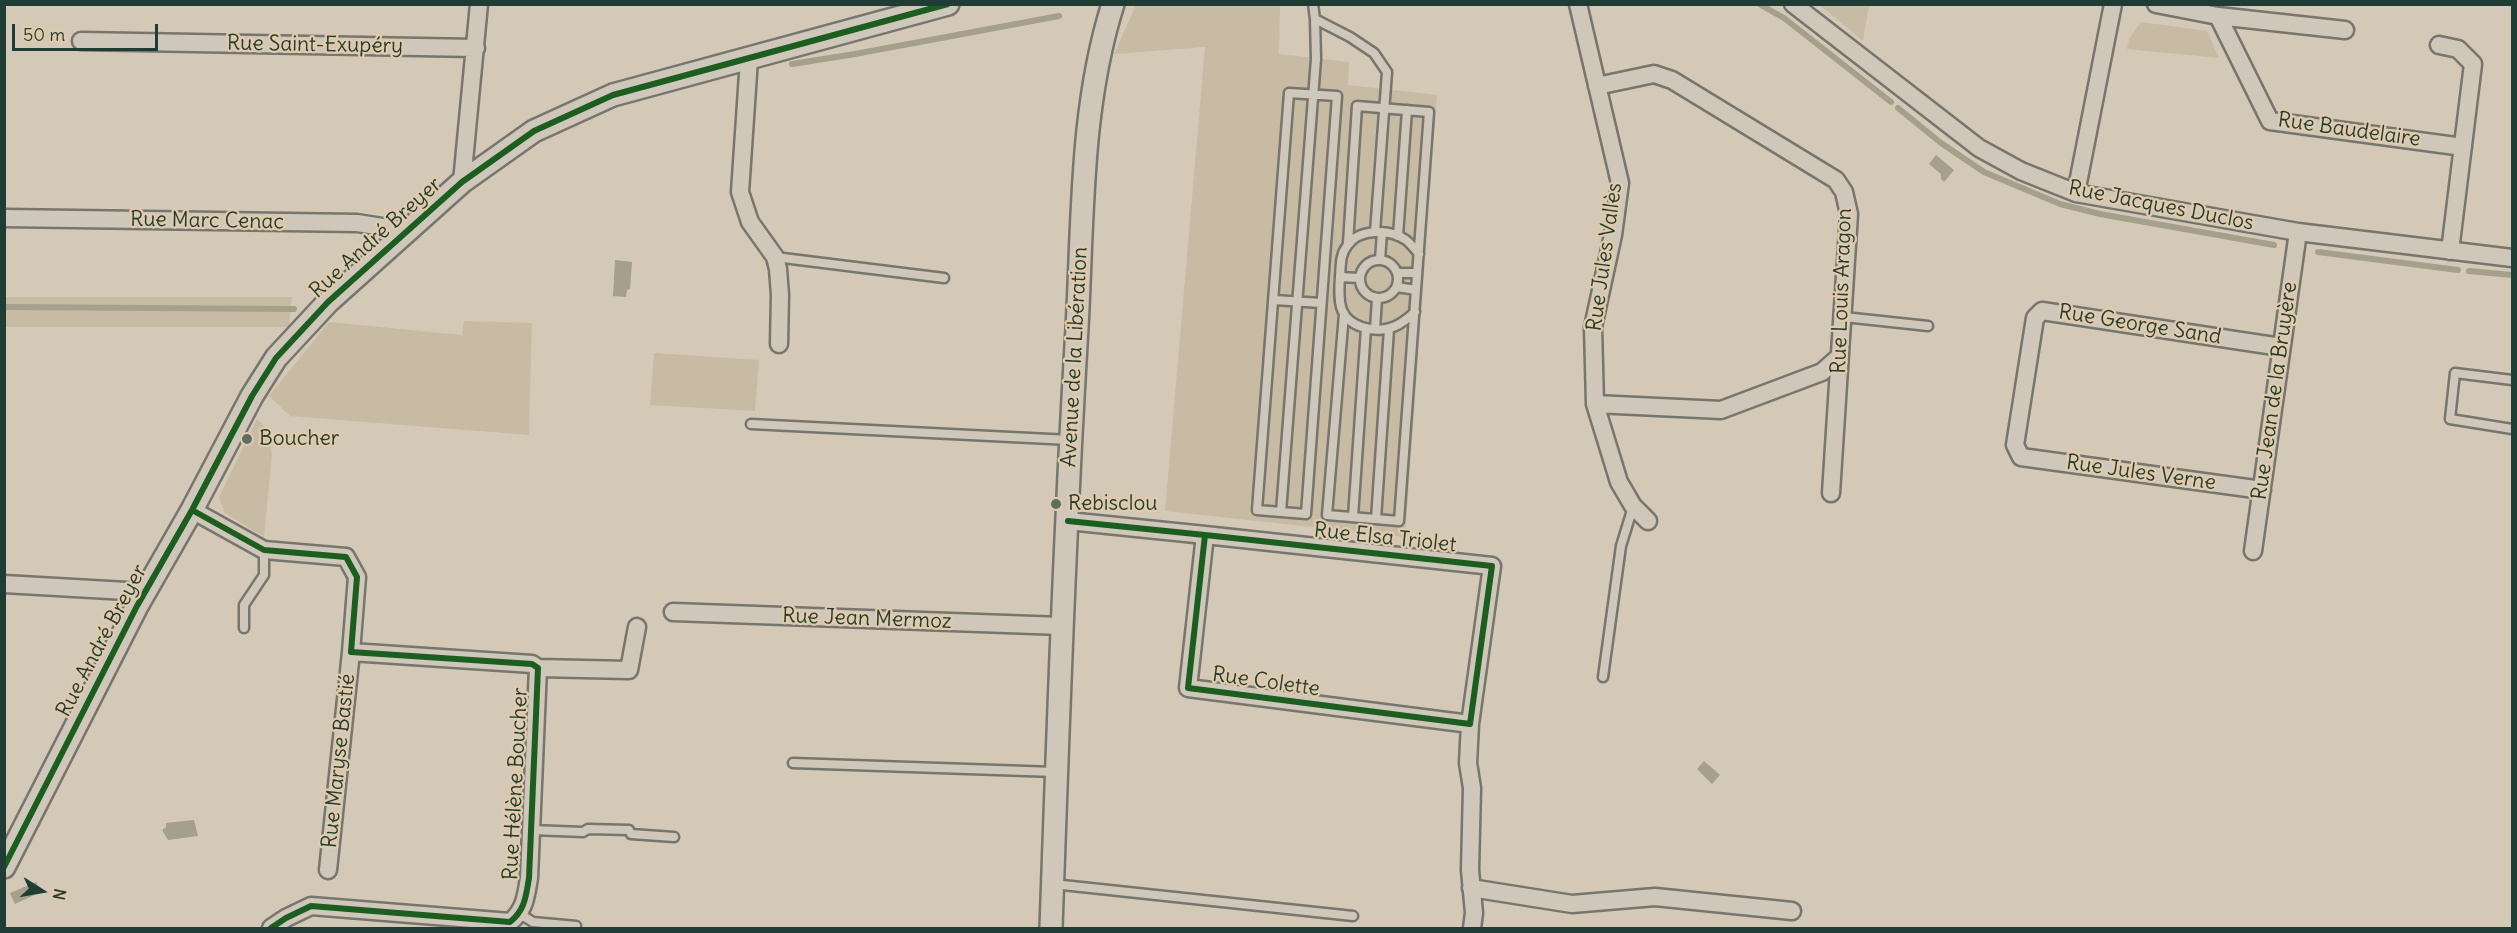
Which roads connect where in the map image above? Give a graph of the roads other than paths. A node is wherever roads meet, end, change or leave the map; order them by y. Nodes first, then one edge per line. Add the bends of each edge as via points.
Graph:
1 (479, 4) edge
2 (948, 4) edge
3 (1113, 4) edge
4 (1313, 4) edge
5 (1578, 4) edge
6 (1793, 4) edge
7 (2113, 4) edge
8 (2156, 4) edge
9 (2218, 16) junction
10 (1315, 18) junction
11 (2345, 30) dead end
12 (81, 41) dead end
13 (2439, 45) dead end
14 (476, 48) junction
15 (749, 59) junction
16 (1597, 86) junction
17 (1313, 94) junction
18 (1384, 108) junction
19 (1407, 110) junction
20 (2463, 147) junction
21 (462, 182) junction
22 (2076, 193) junction
23 (4, 218) edge
24 (408, 231) junction
25 (1378, 232) junction
26 (2298, 232) junction
27 (1398, 236) junction
28 (1348, 243) junction
29 (2450, 251) junction
30 (1419, 254) junction
31 (775, 257) junction
32 (2512, 258) edge
33 (1380, 260) junction
34 (1398, 273) junction
35 (1418, 273) junction
36 (1340, 277) junction
37 (944, 278) dead end
38 (1359, 278) junction
39 (1397, 287) junction
40 (1416, 290) junction
41 (1377, 298) junction
42 (1275, 300) junction
43 (1297, 302) junction
44 (1321, 303) junction
45 (1415, 312) junction
46 (1344, 314) junction
47 (1844, 317) junction
48 (1928, 326) dead end
49 (1371, 329) junction
50 (1389, 329) junction
51 (779, 344) dead end
52 (2281, 347) junction
53 (1840, 356) junction
54 (2512, 380) edge
55 (1595, 404) junction
56 (751, 424) dead end
57 (2512, 429) edge
58 (1070, 441) junction
59 (2021, 457) joint
60 (2262, 490) junction
61 (1831, 494) dead end
62 (1633, 506) junction
63 (192, 510) junction
64 (1281, 512) junction
65 (1353, 517) junction
66 (1376, 519) junction
67 (1068, 521) junction
68 (1648, 521) dead end
69 (1205, 535) junction
70 (264, 550) junction
71 (2253, 551) dead end
72 (4, 584) edge
73 (144, 592) junction
74 (672, 612) dead end
75 (637, 627) dead end
76 (1062, 627) junction
77 (244, 628) dead end
78 (351, 652) junction
79 (538, 668) junction
80 (1603, 677) dead end
81 (1470, 724) junction
82 (793, 763) dead end
83 (1056, 772) junction
84 (531, 830) junction
85 (674, 837) dead end
86 (4, 867) edge
87 (328, 870) dead end
88 (1053, 884) junction
89 (1472, 888) junction
90 (1792, 911) dead end
91 (520, 914) junction
92 (1353, 916) dead end
93 (576, 926) dead end
94 (271, 928) edge
95 (1051, 928) edge
96 (1472, 928) edge

1 - 14 street
2 - 15 street, Rue André Breyer
3 - 58 street, Avenue de la Libération via 1089,108
4 - 10 lane
5 - 16 street, Rue Jules Vallès
6 - 22 street, Rue Jacques Duclos via 1979,148 2021,171
7 - 22 street
8 - 9 street
9 - 11 street
9 - 20 street, Rue Baudelaire via 2270,121
10 - 17 lane
10 - 18 lane via 1374,53 1387,72
12 - 14 street, Rue Saint-Exupéry
13 - 20 street via 2458,49 2473,64
14 - 21 street
15 - 21 street, Rue André Breyer via 613,95 534,130
15 - 31 street via 740,192 750,222
16 - 47 street, Rue Louis Aragon via 1654,74 1672,80 1836,180 1844,192 1849,214
16 - 55 street, Rue Jules Vallès via 1620,183 1593,327
17 - 42 lane via 1289,93
17 - 43 lane
17 - 44 lane via 1336,96
18 - 19 lane
18 - 25 lane
18 - 28 lane via 1356,106
19 - 27 lane
19 - 30 lane via 1429,112
20 - 29 street
21 - 24 street, Rue André Breyer
22 - 26 street, Rue Jacques Duclos
23 - 24 street, Rue Marc Cenac via 357,223
24 - 63 street, Rue André Breyer via 328,302 276,358
25 - 27 lane
25 - 28 lane
25 - 33 lane
26 - 29 street, Rue Jacques Duclos
26 - 52 street, Rue Jean de la Bruyère
27 - 30 lane
28 - 36 lane via 1341,254
29 - 32 street, Rue Jacques Duclos
30 - 35 lane
31 - 37 lane
31 - 51 street via 780,296
33 - 34 lane via 1389,262
33 - 38 lane via 1364,266
34 - 35 lane
34 - 39 lane
35 - 40 lane
36 - 38 lane
36 - 46 lane via 1338,303
38 - 41 lane via 1363,291
39 - 40 lane
39 - 41 lane via 1388,297
40 - 45 lane
41 - 49 lane
42 - 43 lane
42 - 64 lane via 1257,510
43 - 44 lane
43 - 64 lane
44 - 64 lane via 1306,514
45 - 50 lane
45 - 66 lane via 1399,521
46 - 49 lane via 1350,321
46 - 65 lane via 1327,515
47 - 48 lane
47 - 53 street, Rue Louis Aragon
49 - 50 lane
49 - 65 lane
50 - 66 lane
52 - 59 street, Rue George Sand via 2042,311 2035,318 2015,445
52 - 60 street, Rue Jean de la Bruyère
53 - 55 street via 1821,372 1721,410
53 - 61 street, Rue Louis Aragon
54 - 57 lane via 2455,374 2450,419
55 - 62 street, Rue Jules Vallès via 1619,482
56 - 58 lane
58 - 67 street, Avenue de la Libération
59 - 60 street, Rue Jules Verne
60 - 71 street, Rue Jean de la Bruyère
62 - 68 street, Rue Jules Vallès
62 - 80 lane via 1621,546
63 - 70 street
63 - 73 street, Rue André Breyer
65 - 66 lane
67 - 69 street, Rue Elsa Triolet
67 - 76 street, Avenue de la Libération
69 - 81 street, Rue Colette via 1188,688
69 - 81 street, Rue Elsa Triolet via 1492,566
70 - 77 lane via 264,575 244,605
70 - 78 street via 346,557 357,577
72 - 73 street
73 - 86 street, Rue André Breyer
74 - 76 street, Rue Jean Mermoz
75 - 79 street, Rue Hélène Boucher via 629,670
76 - 83 street, Avenue de la Libération
78 - 79 street, Rue Hélène Boucher via 532,664
78 - 87 street, Rue Maryse Bastié
79 - 84 street, Rue Hélène Boucher
81 - 89 street, Rue Elsa Triolet
82 - 83 lane
83 - 88 street, Avenue de la Libération
84 - 85 lane via 629,830 631,834
84 - 91 street, Rue Hélène Boucher via 526,901
88 - 92 lane
88 - 95 street, Avenue de la Libération
89 - 90 street via 1572,904 1655,897
89 - 96 street, Rue Elsa Triolet
91 - 93 lane via 533,922
91 - 94 street via 510,922 311,906

